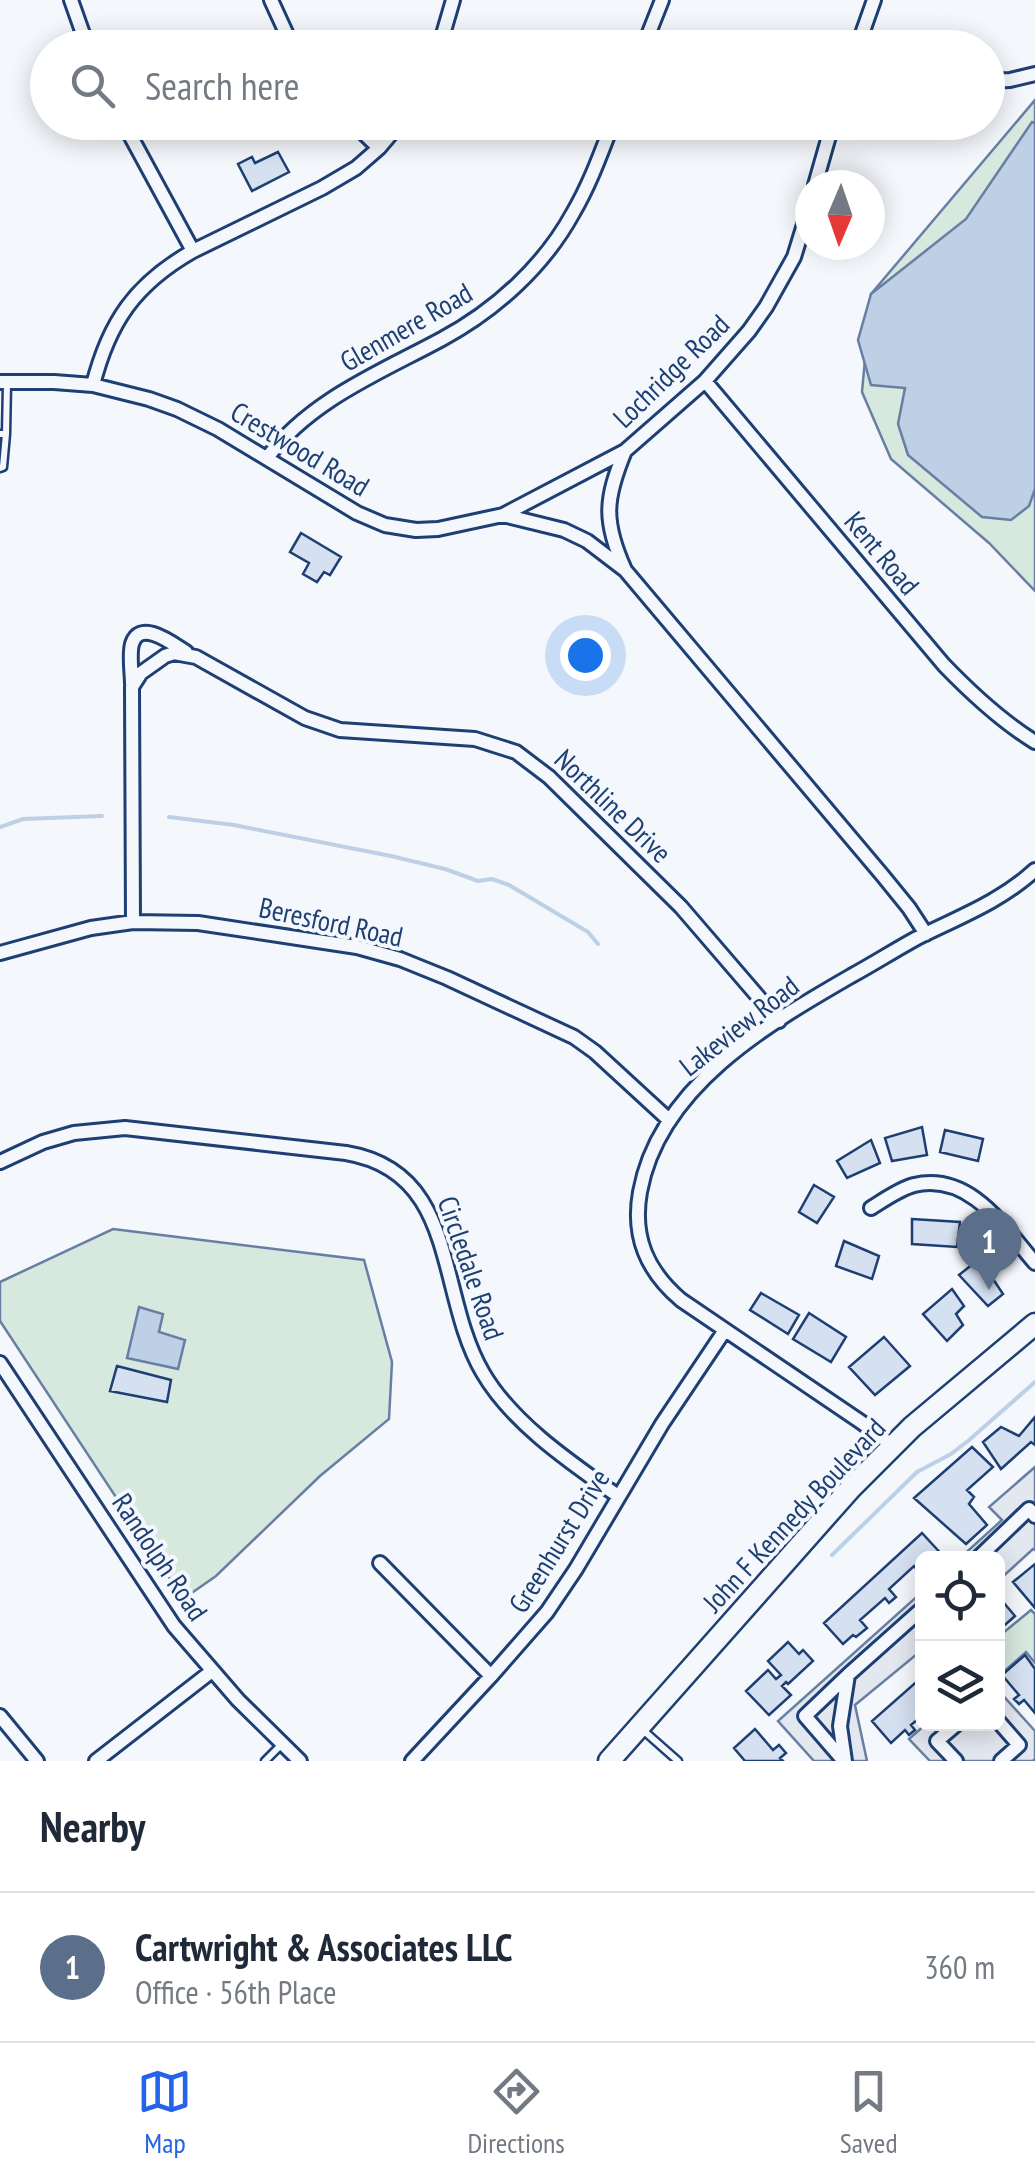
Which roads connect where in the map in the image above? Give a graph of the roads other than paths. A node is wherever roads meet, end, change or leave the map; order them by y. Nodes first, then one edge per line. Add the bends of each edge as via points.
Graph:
1 (71, 0) edge
2 (271, 0) edge
3 (453, 0) edge
4 (662, 0) edge
5 (874, 0) edge
6 (82, 30) edge
7 (284, 30) edge
8 (444, 30) edge
9 (650, 30) edge
10 (864, 30) edge
11 (1035, 74) edge
12 (1005, 80) edge
13 (133, 140) edge
14 (371, 140) edge
15 (386, 140) edge
16 (606, 140) edge
17 (828, 140) edge
18 (379, 148) junction
19 (819, 170) edge
20 (193, 252) junction
21 (795, 254) edge
22 (704, 381) junction
23 (3, 382) edge
24 (93, 385) junction
25 (3, 434) edge
26 (624, 451) junction
27 (267, 458) junction
28 (0, 468) edge
29 (503, 515) junction
30 (625, 570) junction
31 (196, 657) junction
32 (132, 687) junction
33 (1035, 742) edge
34 (1035, 870) edge
35 (133, 922) junction
36 (926, 934) junction
37 (0, 953) edge
38 (779, 1020) junction
39 (669, 1120) junction
40 (0, 1162) edge
41 (871, 1208) dead end
42 (1034, 1260) edge
43 (1035, 1324) edge
44 (724, 1330) junction
45 (0, 1362) edge
46 (893, 1446) junction
47 (618, 1496) junction
48 (1035, 1516) edge
49 (985, 1551) edge
50 (380, 1564) dead end
51 (915, 1615) edge
52 (212, 1672) junction
53 (848, 1675) junction
54 (491, 1676) junction
55 (0, 1716) edge
56 (639, 1727) junction
57 (1005, 1729) edge
58 (949, 1731) edge
59 (282, 1743) junction
60 (38, 1761) edge
61 (96, 1761) edge
62 (265, 1761) edge
63 (300, 1761) edge
64 (412, 1761) edge
65 (609, 1761) edge
66 (678, 1761) edge
67 (844, 1761) edge
68 (956, 1761) edge
69 (1001, 1761) edge

1 - 6 street
2 - 7 street
3 - 8 street
4 - 9 street
5 - 10 street
11 - 12 street
13 - 20 street
14 - 18 street
15 - 18 street
16 - 27 street, Glenmere Road via 572,216 518,284 463,327 317,410
17 - 19 street
18 - 20 street via 322,188
20 - 24 street via 146,284 125,308
21 - 22 street, Lochridge Road via 749,331
22 - 26 street, Lochridge Road
22 - 33 street, Kent Road via 944,665
23 - 24 street, Crestwood Road
23 - 25 lane
24 - 27 street, Crestwood Road via 177,409
25 - 28 lane
26 - 29 street, Lochridge Road
26 - 30 street, Crestwood Road via 610,489 609,518
27 - 29 street, Crestwood Road via 357,513 396,527 438,529
29 - 30 street, Crestwood Road via 564,530
30 - 36 street, Crestwood Road
31 - 32 street via 165,656
31 - 32 street, Northline Drive via 154,634 139,634 132,644
31 - 38 street, Northline Drive via 340,730 475,739 516,752 681,907
32 - 35 street, Northline Drive
34 - 36 street, Lakeview Road via 982,909
35 - 37 street, Beresford Road
35 - 39 street, Beresford Road via 260,931 400,959 574,1037
36 - 38 street, Lakeview Road
38 - 39 street, Lakeview Road via 722,1064
39 - 44 street, Lakeview Road via 642,1184 644,1249 664,1286
40 - 47 street, Circledale Road via 74,1133 125,1128 346,1153 389,1167 429,1211 470,1346 496,1393
41 - 42 street via 909,1186 962,1191 988,1208
43 - 46 main road, John F Kennedy Boulevard
44 - 46 street, Lakeview Road
44 - 47 street, Greenhurst Drive
45 - 52 street, Randolph Road via 174,1626
46 - 56 main road, John F Kennedy Boulevard
47 - 54 street, Greenhurst Drive via 547,1612
48 - 49 street via 1029,1508
50 - 54 street
51 - 53 street
52 - 59 street, Randolph Road
52 - 61 street
53 - 67 street via 840,1726
53 - 67 street via 806,1716
54 - 64 street, Greenhurst Drive
55 - 60 street
56 - 65 main road, John F Kennedy Boulevard
56 - 66 lane
57 - 69 street via 1019,1745
58 - 68 street via 938,1741
59 - 62 lane
59 - 63 street, Randolph Road

